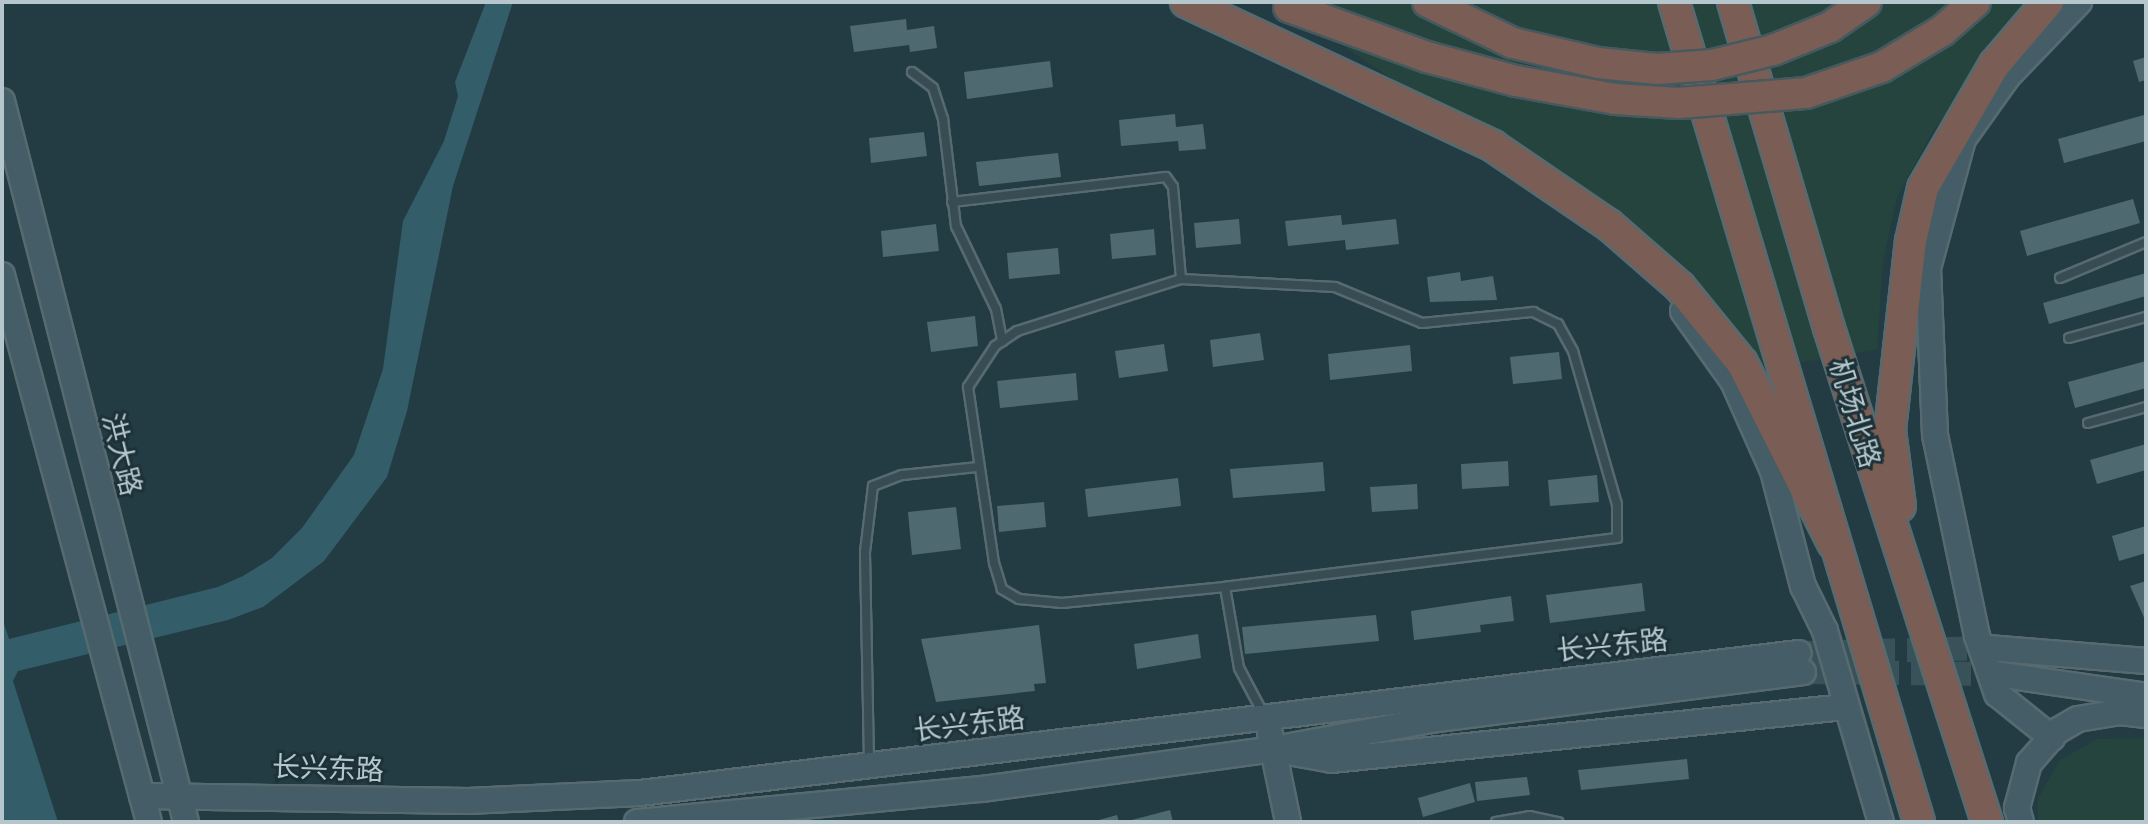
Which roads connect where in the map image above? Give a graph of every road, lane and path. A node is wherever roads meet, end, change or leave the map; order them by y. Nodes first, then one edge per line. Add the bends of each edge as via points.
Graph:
1 (1186, 2) edge
2 (1428, 2) edge
3 (1674, 2) edge
4 (1733, 2) edge
5 (1866, 2) edge
6 (1975, 2) edge
7 (2048, 2) edge
8 (2079, 2) edge
9 (1281, 4) edge
10 (912, 72) dead end
11 (2, 101) edge
12 (952, 202) junction
13 (2146, 242) edge
14 (1639, 251) junction
15 (2, 275) edge
16 (2060, 278) dead end
17 (1181, 279) junction
18 (2146, 317) edge
19 (2069, 338) dead end
20 (1002, 341) junction
21 (2146, 407) edge
22 (2088, 423) dead end
23 (977, 467) junction
24 (1833, 543) junction
25 (1225, 587) junction
26 (1910, 587) junction
27 (1988, 648) tunnel mouth
28 (2146, 661) edge
29 (1996, 674) tunnel mouth
30 (2146, 696) edge
31 (1845, 707) junction
32 (2146, 715) edge
33 (1266, 720) junction
34 (2052, 738) junction
35 (1274, 749) junction
36 (869, 765) junction
37 (179, 793) junction
38 (142, 796) junction
39 (149, 822) edge
40 (186, 822) edge
41 (637, 822) edge
42 (1288, 822) edge
43 (1496, 822) edge
44 (1558, 822) edge
45 (1881, 822) edge
46 (1919, 822) edge
47 (1987, 822) edge
48 (2021, 822) edge

1 - 14 highway via 1493,146
2 - 5 highway, bridge via 1513,43 1598,63 1657,69 1712,65 1773,50 1830,27
3 - 24 highway, 机场北路 via 1825,500
4 - 26 highway, 机场北路
6 - 9 highway, bridge via 1942,31 1882,67 1806,93 1679,103 1615,99 1516,81 1427,57
7 - 26 highway via 1995,64 1923,188 1911,241 1890,430
8 - 34 main road via 2008,76 1963,139 1928,268 1935,435 1977,636 1997,694
10 - 12 lane via 933,88 943,119
11 - 37 main road, 洪大路
12 - 17 lane via 1166,177 1173,187
12 - 20 lane via 971,266 996,309
13 - 16 lane
14 - 24 highway via 1680,287 1742,363
14 - 31 main road via 1733,381 1773,471 1803,586 1825,631
15 - 38 main road
17 - 20 lane via 1030,327
17 - 25 lane via 1335,287 1422,323 1533,312 1558,324 1573,351 1617,504 1617,538
18 - 19 lane
20 - 23 lane via 968,387
21 - 22 lane
23 - 25 lane via 1002,589 1019,599 1062,603
23 - 36 lane via 902,475 873,486 865,552
24 - 46 highway, 机场北路
25 - 33 lane via 1239,668
26 - 47 highway, 机场北路
27 - 28 main road
29 - 30 main road
31 - 35 main road via 1332,760
31 - 45 main road
32 - 34 main road via 2120,712 2078,719
33 - 35 main road
33 - 35 main road, 长兴东路 via 1801,663
33 - 36 main road, 长兴东路
34 - 48 main road via 2029,763 2017,808
35 - 41 main road, 长兴东路 via 950,792
35 - 42 main road
36 - 37 main road, 长兴东路 via 640,793 484,800
37 - 38 main road, 长兴东路
37 - 40 main road, 洪大路
38 - 39 main road
43 - 44 lane via 1529,816

